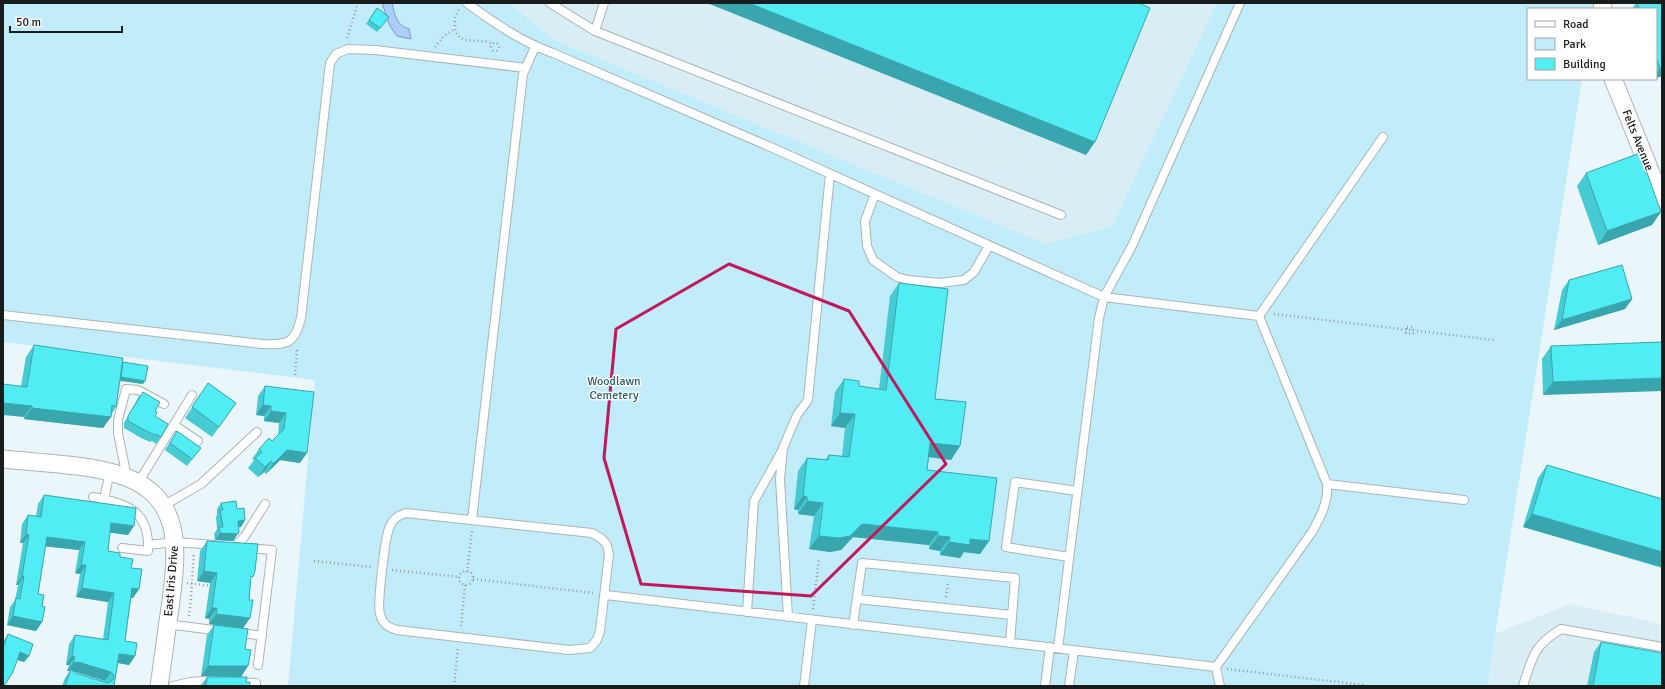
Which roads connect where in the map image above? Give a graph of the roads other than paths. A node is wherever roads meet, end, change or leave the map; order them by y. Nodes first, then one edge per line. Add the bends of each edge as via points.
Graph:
1 (550, 3) edge
2 (604, 3) edge
3 (1240, 3) edge
4 (464, 5) edge
5 (594, 31) junction
6 (535, 47) junction
7 (526, 68) junction
8 (1613, 80) edge
9 (1382, 137) dead end
10 (830, 174) junction
11 (875, 194) junction
12 (1662, 200) edge
13 (1061, 215) dead end
14 (989, 246) junction
15 (1104, 298) junction
16 (3, 315) edge
17 (1260, 315) junction
18 (192, 395) dead end
19 (164, 404) dead end
20 (174, 425) junction
21 (258, 432) dead end
22 (198, 441) dead end
23 (783, 448) junction
24 (3, 459) edge
25 (110, 472) junction
26 (133, 480) junction
27 (1327, 484) junction
28 (1077, 491) junction
29 (93, 497) dead end
30 (104, 499) junction
31 (1464, 500) dead end
32 (265, 504) dead end
33 (163, 506) junction
34 (473, 520) junction
35 (175, 542) junction
36 (148, 545) junction
37 (227, 546) junction
38 (122, 548) dead end
39 (1069, 557) junction
40 (606, 595) junction
41 (857, 599) junction
42 (747, 612) junction
43 (1012, 615) junction
44 (788, 617) junction
45 (812, 620) junction
46 (167, 624) junction
47 (853, 625) junction
48 (262, 636) junction
49 (1010, 643) junction
50 (1662, 647) edge
51 (1054, 648) junction
52 (1074, 650) junction
53 (258, 666) dead end
54 (1216, 668) junction
55 (159, 686) edge
56 (173, 686) edge
57 (256, 686) edge
58 (804, 686) edge
59 (1045, 686) edge
60 (1069, 686) edge
61 (1220, 686) edge
62 (1523, 686) edge

1 - 5 lane
2 - 5 lane
3 - 15 lane via 1132,246
4 - 6 lane
5 - 13 lane
6 - 7 lane
6 - 10 lane
7 - 16 lane via 375,50 343,49 336,54 330,63 301,318 296,336 290,341 278,345 262,344
7 - 34 lane
8 - 12 street, Felts Avenue
9 - 17 lane
10 - 11 lane
10 - 23 lane via 808,400 797,415
11 - 14 lane
11 - 14 lane via 865,221 867,246 873,260 897,277 940,283 964,280 974,272
14 - 15 lane
15 - 17 lane
15 - 28 lane via 1099,318
17 - 27 lane
18 - 20 lane
19 - 26 lane via 138,390 126,389 118,420 118,433
20 - 22 lane
20 - 26 lane
21 - 33 lane via 201,484
23 - 42 lane via 754,501
23 - 44 lane via 780,479
24 - 25 street, East Iris Drive
25 - 26 street, East Iris Drive
25 - 30 lane
26 - 33 street, East Iris Drive via 154,495
27 - 31 lane
27 - 54 lane via 1324,506 1312,532
28 - 39 lane
28 - 39 lane via 1014,482 1006,547
29 - 30 lane
30 - 36 lane via 120,502 140,515 147,531
32 - 37 lane via 245,536
33 - 35 street, East Iris Drive via 171,523
34 - 40 lane via 596,534 605,542 609,554
34 - 40 lane via 411,513 400,515 393,521 388,530 378,604 381,617 388,626 397,630 459,638 586,650 594,645 599,635
35 - 36 lane
35 - 37 lane
35 - 46 street, East Iris Drive
36 - 38 lane via 148,551
37 - 48 lane via 272,550
39 - 51 lane
40 - 42 lane
41 - 43 lane
41 - 43 lane via 862,563 1015,578
41 - 47 lane
42 - 44 lane
43 - 49 lane
44 - 45 lane
45 - 47 lane
45 - 58 lane
46 - 48 lane
46 - 55 street, East Iris Drive
47 - 49 lane
48 - 53 lane
49 - 51 lane
50 - 62 lane via 1561,629 1546,638 1533,654
51 - 52 lane
51 - 59 lane
52 - 54 lane
52 - 60 lane
54 - 61 lane
56 - 57 lane via 202,680 256,683

